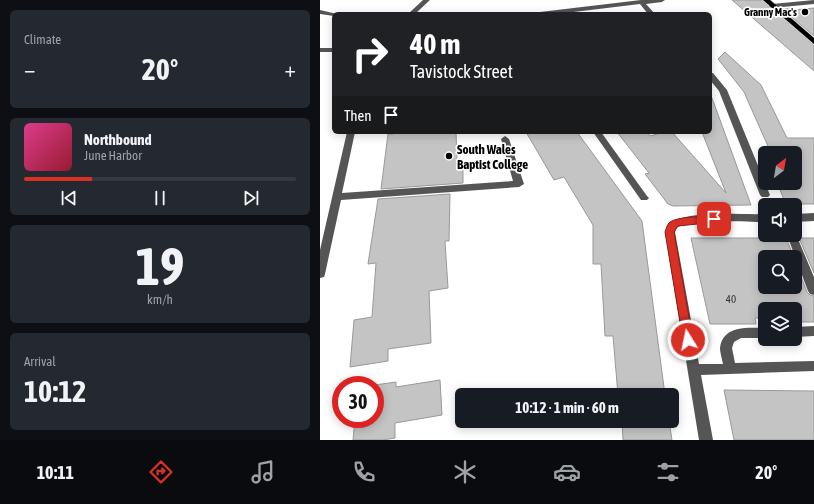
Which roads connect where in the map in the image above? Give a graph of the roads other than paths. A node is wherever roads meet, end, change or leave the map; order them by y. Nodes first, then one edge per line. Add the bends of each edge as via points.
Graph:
1 (427, 0) edge
2 (662, 0) edge
3 (766, 0) edge
4 (641, 2) junction
5 (814, 2) edge
6 (772, 6) junction
7 (320, 12) edge
8 (413, 12) edge
9 (557, 12) edge
10 (650, 12) edge
11 (332, 14) edge
12 (814, 42) edge
13 (320, 50) edge
14 (332, 50) edge
15 (712, 77) edge
16 (351, 134) edge
17 (598, 134) edge
18 (505, 139) dead end
19 (765, 195) dead end
20 (337, 197) junction
21 (644, 198) dead end
22 (814, 217) edge
23 (758, 218) edge
24 (802, 218) edge
25 (795, 242) edge
26 (320, 274) edge
27 (814, 291) edge
28 (814, 331) edge
29 (802, 332) edge
30 (758, 333) edge
31 (814, 366) edge
32 (730, 369) junction
33 (693, 370) junction
34 (706, 440) edge

1 - 8 street
2 - 4 street
3 - 6 main road
4 - 9 street
4 - 10 street
5 - 6 street
6 - 12 main road
7 - 11 street
13 - 14 street
15 - 19 street via 723,90
16 - 20 street
17 - 21 street
18 - 20 street via 519,184
20 - 26 street
22 - 24 street
23 - 33 street via 691,220 676,224 670,232
25 - 27 street
28 - 29 street
30 - 32 street via 740,333 729,339 726,348
31 - 32 street
32 - 33 street
33 - 34 street

